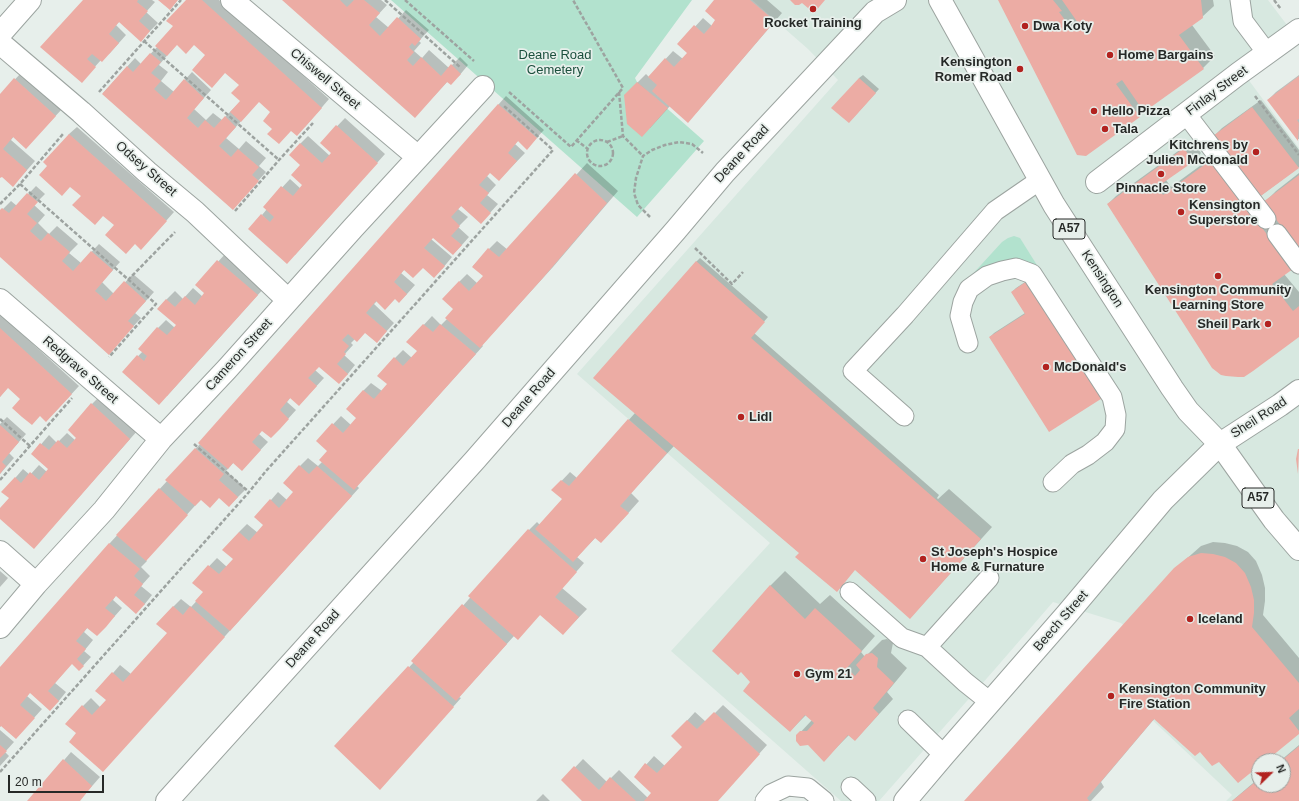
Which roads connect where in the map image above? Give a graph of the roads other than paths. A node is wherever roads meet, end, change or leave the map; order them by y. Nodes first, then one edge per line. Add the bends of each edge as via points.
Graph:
1 (30, 0) edge
2 (232, 0) edge
3 (895, 0) edge
4 (940, 0) edge
5 (1240, 0) edge
6 (1299, 30) edge
7 (0, 34) edge
8 (0, 43) edge
9 (1267, 53) junction
10 (483, 88) road end
11 (1186, 114) junction
12 (418, 158) junction
13 (1040, 180) junction
14 (1097, 182) dead end
15 (1266, 219) dead end
16 (1277, 234) dead end
17 (1299, 264) edge
18 (0, 300) edge
19 (288, 300) junction
20 (968, 343) dead end
21 (1299, 391) edge
22 (904, 416) dead end
23 (168, 433) junction
24 (1220, 444) junction
25 (1053, 482) dead end
26 (1299, 549) edge
27 (0, 552) edge
28 (989, 578) dead end
29 (36, 584) junction
30 (850, 592) dead end
31 (0, 627) edge
32 (927, 647) junction
33 (990, 702) junction
34 (908, 720) dead end
35 (944, 755) junction
36 (851, 787) dead end
37 (167, 801) edge
38 (765, 801) edge
39 (824, 801) edge
40 (866, 801) edge
41 (905, 801) edge

1 - 7 street
2 - 12 street, Chiswell Street
3 - 37 street, Deane Road via 875,12 725,172 469,466
4 - 13 street, Kensington / A57
5 - 9 lane via 1243,21
6 - 9 street, Finlay Street
8 - 19 street, Odsey Street via 195,212
9 - 11 street, Finlay Street
10 - 12 street, Cameron Street
11 - 14 street, Finlay Street
11 - 15 lane
12 - 19 street, Cameron Street
13 - 22 lane via 995,211 905,315 852,371
13 - 24 street, Kensington / A57 via 1172,388 1188,411
16 - 17 lane
18 - 23 street, Redgrave Street via 90,378
19 - 23 street, Cameron Street
20 - 25 lane via 960,316 969,289 987,276 1016,268 1032,274 1112,397 1116,415 1115,429 1105,442 1072,464
21 - 24 street, Sheil Road
23 - 29 street, Cameron Street via 104,510
24 - 26 street, A57 via 1274,520
24 - 33 street, Beech Street via 1163,500
27 - 29 street
28 - 32 lane
29 - 31 street, Cameron Street
30 - 32 lane via 902,638
32 - 33 lane
33 - 35 street, Beech Street
34 - 35 lane
35 - 41 street, Beech Street
36 - 40 lane
38 - 39 lane via 772,794 788,786 808,788

